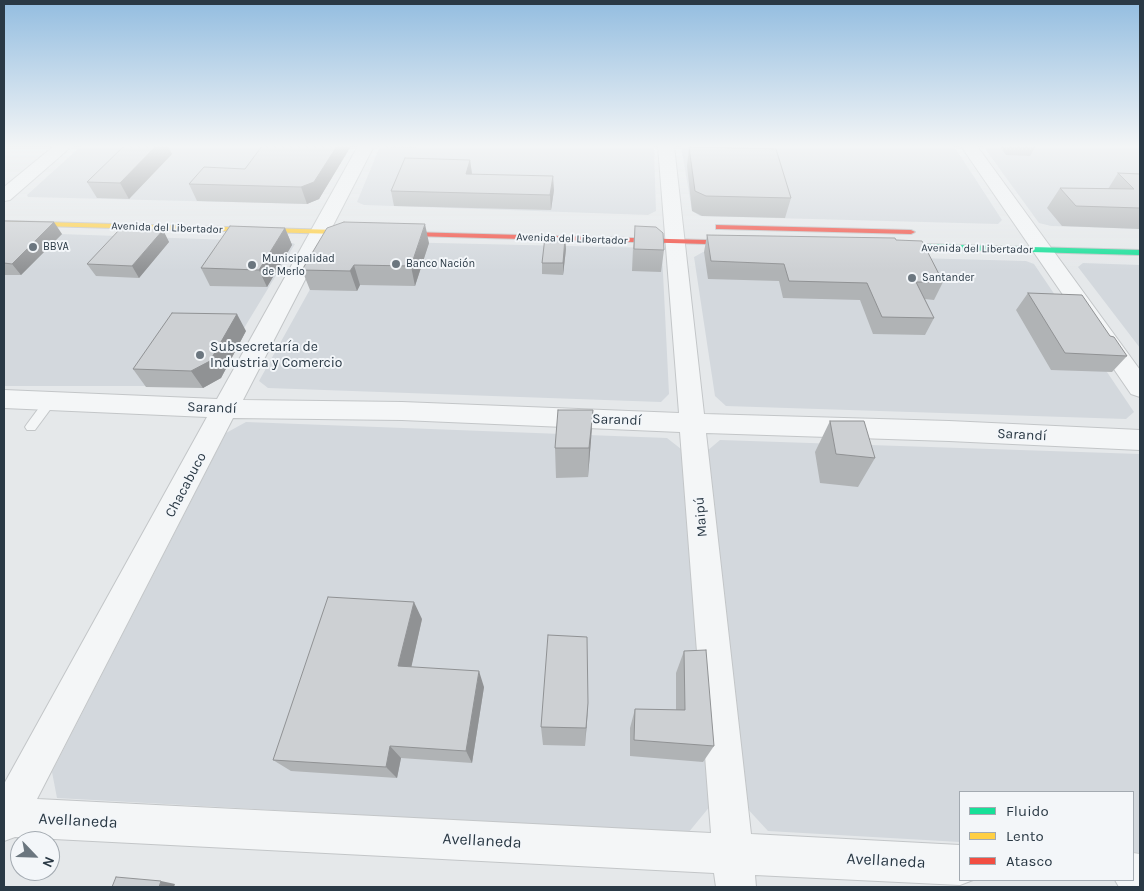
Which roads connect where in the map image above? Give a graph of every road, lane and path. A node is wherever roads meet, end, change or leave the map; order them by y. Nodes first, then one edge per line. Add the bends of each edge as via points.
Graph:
1 (14, 188) edge
2 (345, 188) edge
3 (670, 188) edge
4 (998, 188) edge
5 (4, 196) edge
6 (328, 220) junction
7 (4, 223) edge
8 (704, 227) dead end
9 (674, 229) junction
10 (918, 232) dead end
11 (1034, 238) junction
12 (753, 243) edge
13 (872, 246) edge
14 (1140, 253) edge
15 (1140, 388) edge
16 (4, 399) edge
17 (51, 400) junction
18 (227, 409) junction
19 (692, 423) junction
20 (31, 427) dead end
21 (1140, 440) edge
22 (5, 819) edge
23 (959, 865) edge
24 (734, 870) edge

1 - 5 street
2 - 6 street, Chacabuco
3 - 9 street, Maipú
4 - 11 street
6 - 7 main road, Avenida del Libertador
6 - 9 main road, Avenida del Libertador
6 - 18 street, Chacabuco
8 - 10 main road, Avenida del Libertador
9 - 12 main road, Avenida del Libertador
9 - 19 street, Maipú
11 - 13 main road, Avenida del Libertador
11 - 14 main road, Avenida del Libertador
11 - 15 street
16 - 17 street, Sarandí
17 - 18 street, Sarandí
17 - 20 lane
18 - 19 street, Sarandí via 402,411
18 - 22 street, Chacabuco
19 - 21 street, Sarandí
19 - 24 street, Maipú
22 - 24 street, Avellaneda
23 - 24 street, Avellaneda

